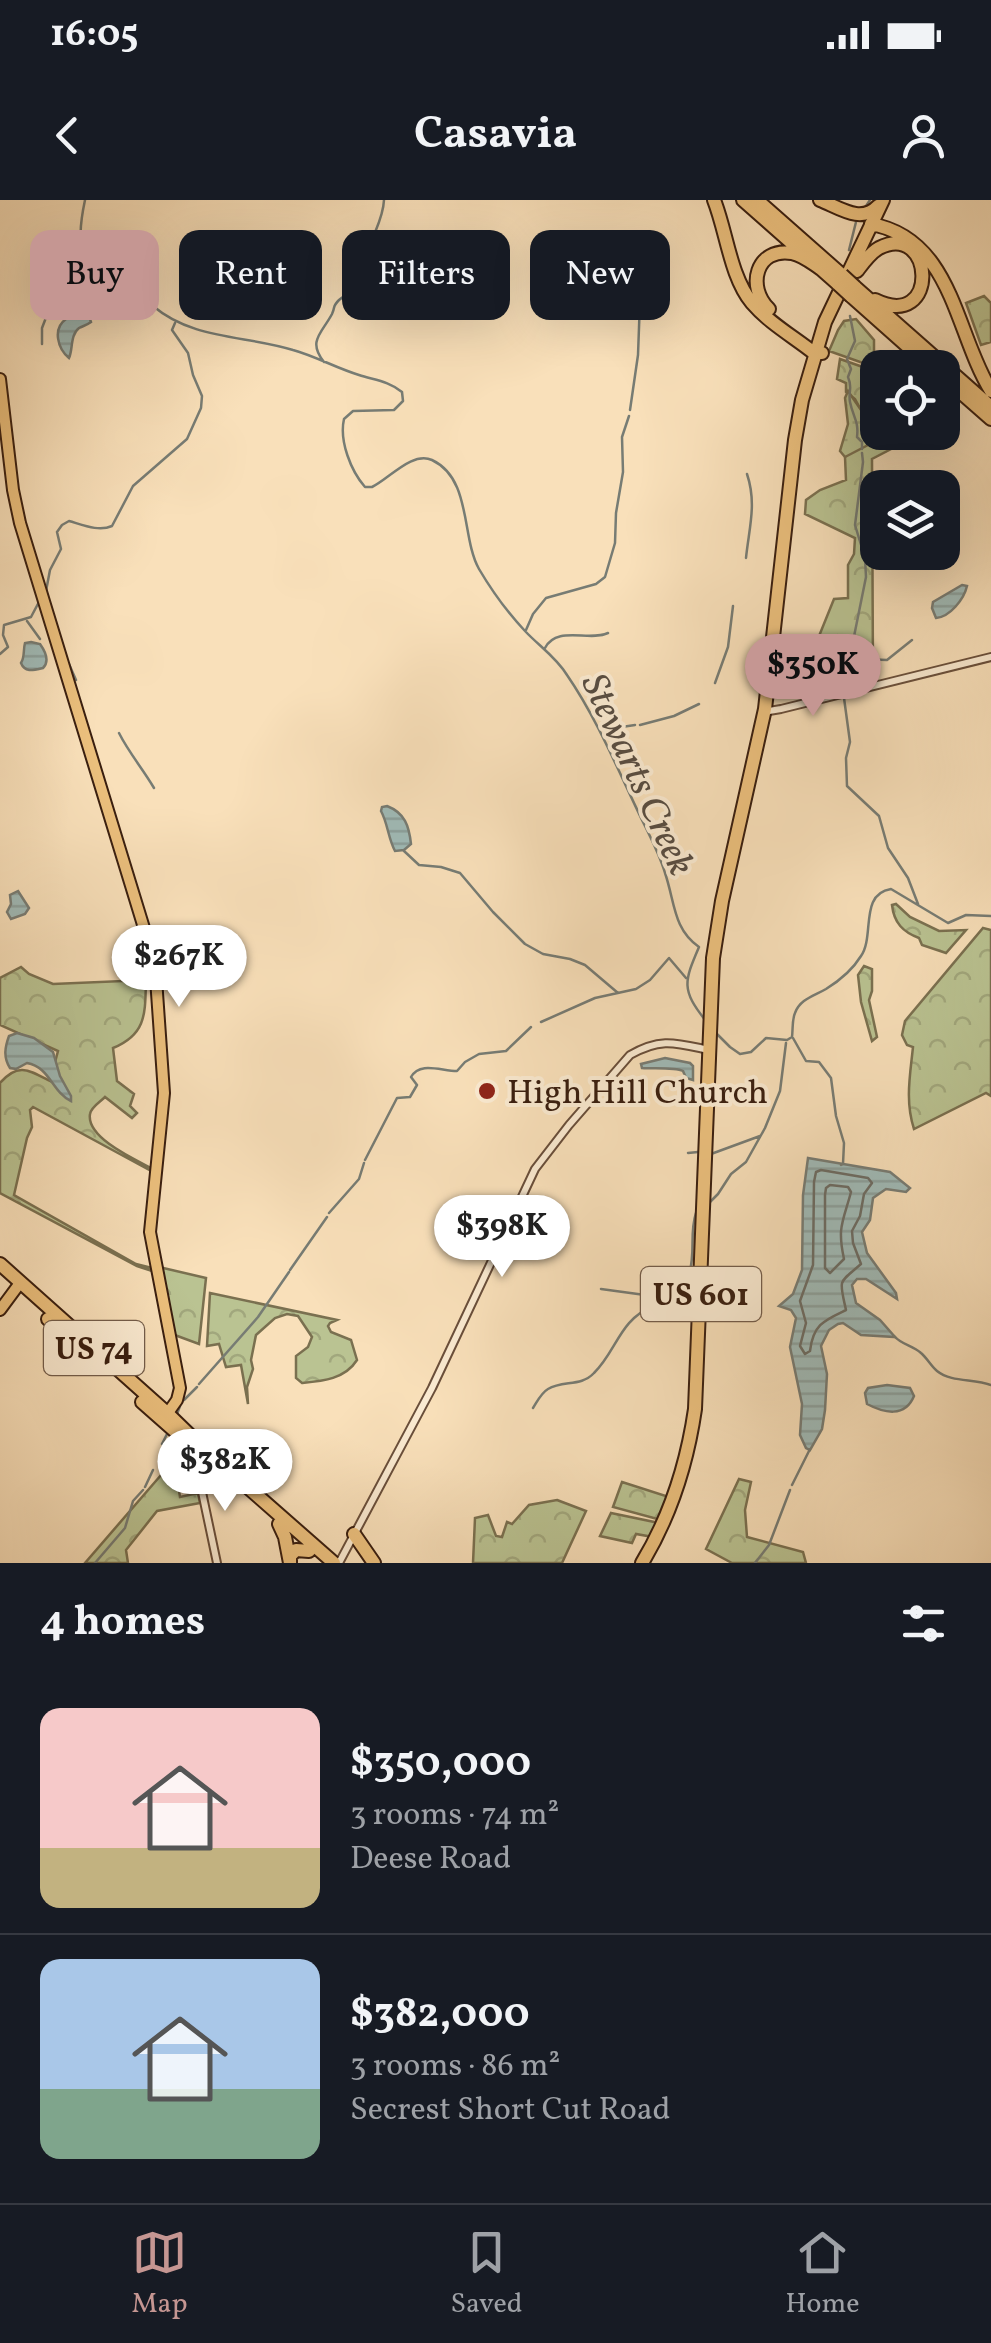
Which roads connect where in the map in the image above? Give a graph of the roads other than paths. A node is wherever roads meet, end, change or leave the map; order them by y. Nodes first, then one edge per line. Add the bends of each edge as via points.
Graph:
1 (714, 200) edge
2 (743, 200) edge
3 (757, 200) edge
4 (820, 200) edge
5 (883, 200) edge
6 (891, 200) edge
7 (875, 225) junction
8 (821, 269) junction
9 (846, 277) junction
10 (856, 292) junction
11 (818, 350) junction
12 (914, 350) edge
13 (0, 378) edge
14 (991, 390) edge
15 (960, 392) edge
16 (991, 407) edge
17 (991, 419) edge
18 (991, 657) edge
19 (765, 709) junction
20 (710, 1050) junction
21 (0, 1264) edge
22 (0, 1276) edge
23 (18, 1286) junction
24 (0, 1307) edge
25 (166, 1417) junction
26 (198, 1473) dead end
27 (279, 1524) junction
28 (354, 1534) junction
29 (309, 1551) junction
30 (289, 1557) edge
31 (338, 1561) edge
32 (217, 1563) edge
33 (324, 1563) edge
34 (374, 1563) edge
35 (642, 1563) edge

1 - 11 highway via 748,298
2 - 8 highway
3 - 9 highway
4 - 5 highway via 860,216
5 - 7 highway, US 601
6 - 7 highway, US 601
7 - 9 highway, US 601
7 - 11 highway, US 601 via 836,297
7 - 14 highway via 917,246 937,267
8 - 9 highway
8 - 11 highway via 796,254 780,254 763,264 756,282 763,303
9 - 10 highway, bridge
9 - 10 highway via 890,245 912,251 923,267 922,286 906,303 886,305
9 - 11 highway, US 601
10 - 12 highway
10 - 16 highway
11 - 19 highway, US 601 via 799,413
13 - 25 main road via 16,508 155,966 164,1093 150,1232 180,1388
15 - 17 highway
18 - 19 street
19 - 20 highway, US 601 via 716,930
20 - 28 street via 663,1042 630,1055 548,1151
20 - 35 highway, US 601 via 695,1409 680,1482
21 - 23 highway, US 74
22 - 23 highway, US 74
23 - 24 main road
23 - 25 highway, US 74
25 - 27 highway, US 74
25 - 31 highway, US 74
26 - 32 street
27 - 29 highway, US 74
27 - 30 highway
28 - 31 street
28 - 34 highway
29 - 30 highway
29 - 33 highway, US 74

